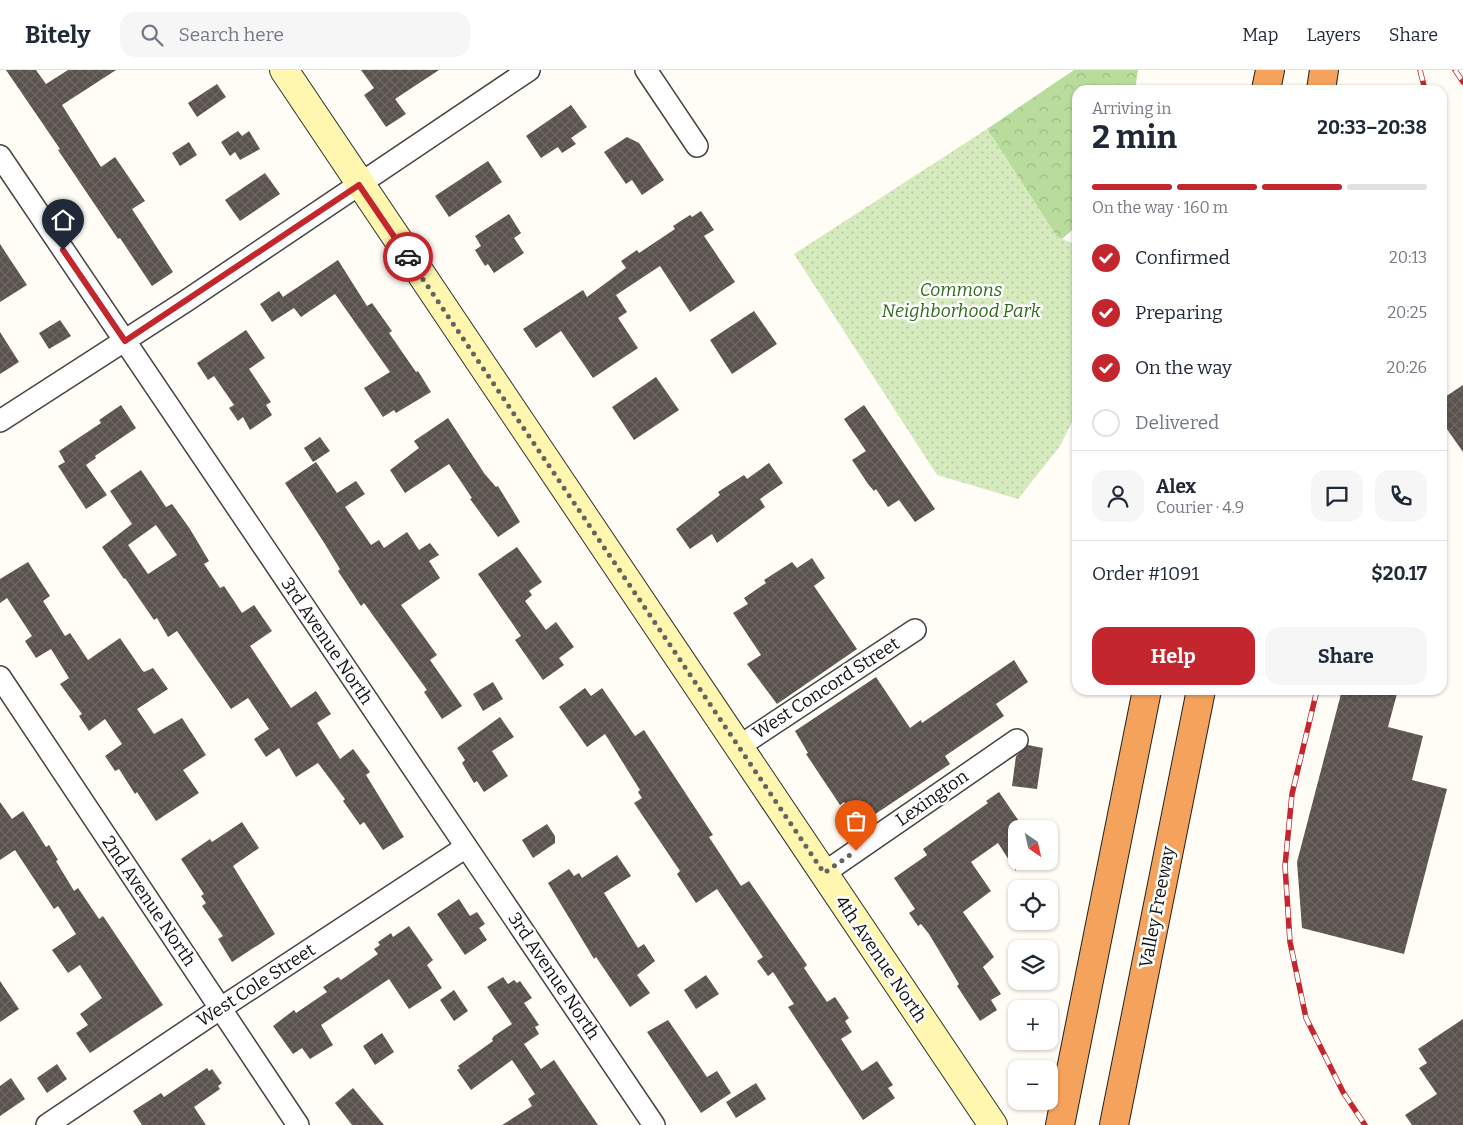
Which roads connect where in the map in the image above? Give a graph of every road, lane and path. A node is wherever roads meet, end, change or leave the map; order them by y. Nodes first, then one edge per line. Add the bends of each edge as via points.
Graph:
1 (284, 70) edge
2 (529, 70) edge
3 (646, 70) edge
4 (1270, 70) edge
5 (1324, 70) edge
6 (1267, 85) edge
7 (1322, 85) edge
8 (697, 146) dead end
9 (0, 156) edge
10 (359, 185) junction
11 (125, 341) junction
12 (0, 421) edge
13 (915, 630) dead end
14 (0, 677) edge
15 (1146, 695) edge
16 (1200, 695) edge
17 (1017, 740) dead end
18 (738, 747) junction
19 (466, 847) junction
20 (824, 873) junction
21 (221, 1008) junction
22 (1062, 1113) edge
23 (47, 1125) edge
24 (298, 1125) edge
25 (654, 1125) edge
26 (993, 1125) edge
27 (1114, 1125) edge

1 - 10 street, 4th Avenue North
2 - 10 street
3 - 8 street
4 - 6 highway
5 - 7 highway
9 - 11 street, 3rd Avenue North
10 - 11 street
10 - 18 street, 4th Avenue North
11 - 12 street
11 - 19 street, 3rd Avenue North
13 - 18 street, West Concord Street
14 - 21 street, 2nd Avenue North
15 - 22 highway
16 - 27 highway, Valley Freeway
17 - 20 street, Lexington
18 - 20 street, 4th Avenue North
19 - 21 street, West Cole Street
19 - 25 street, 3rd Avenue North
20 - 26 street, 4th Avenue North
21 - 23 street, West Cole Street
21 - 24 street, 2nd Avenue North

